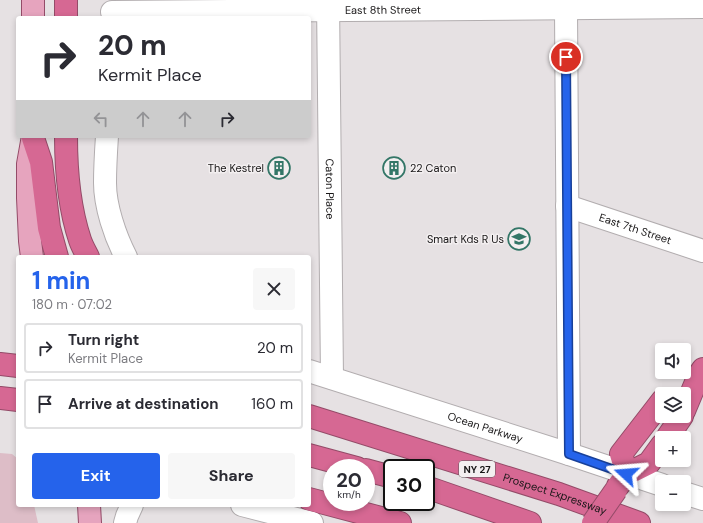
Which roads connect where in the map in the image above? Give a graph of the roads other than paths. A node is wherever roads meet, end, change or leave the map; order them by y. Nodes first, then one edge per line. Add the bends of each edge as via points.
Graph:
1 (33, 0) edge
2 (66, 0) edge
3 (640, 4) edge
4 (328, 5) edge
5 (703, 7) edge
6 (566, 8) junction
7 (112, 10) edge
8 (33, 16) edge
9 (66, 16) edge
10 (33, 138) edge
11 (33, 138) edge
12 (66, 138) edge
13 (107, 138) edge
14 (568, 206) junction
15 (703, 251) edge
16 (32, 255) edge
17 (56, 255) edge
18 (87, 255) edge
19 (125, 255) edge
20 (0, 364) edge
21 (16, 366) edge
22 (311, 372) edge
23 (701, 372) edge
24 (332, 378) junction
25 (681, 387) edge
26 (691, 395) edge
27 (0, 398) edge
28 (16, 400) edge
29 (655, 410) edge
30 (311, 416) edge
31 (569, 454) junction
32 (655, 455) edge
33 (311, 456) edge
34 (324, 459) edge
35 (621, 482) junction
36 (655, 484) edge
37 (435, 490) edge
38 (691, 495) edge
39 (703, 499) edge
40 (311, 500) edge
41 (89, 507) edge
42 (131, 507) edge
43 (250, 507) edge
44 (90, 523) edge
45 (125, 523) edge
46 (312, 523) edge
47 (400, 523) edge
48 (530, 523) edge
49 (593, 523) edge
50 (640, 523) edge

1 - 8 main road
2 - 9 highway
3 - 5 street, East 8th Street
3 - 6 street, East 8th Street
4 - 6 street, East 8th Street
4 - 7 street, East 8th Street
4 - 24 street, Caton Place
6 - 14 street
10 - 16 main road via 28,164
11 - 17 highway via 41,162 49,228
12 - 18 highway via 67,177 72,206 80,240
13 - 19 street via 105,184 108,207
14 - 15 street, East 7th Street
14 - 31 street
20 - 21 highway
22 - 24 street, Ocean Parkway
23 - 25 highway
23 - 26 highway
24 - 31 street, Ocean Parkway
27 - 28 highway
29 - 35 highway via 621,454
30 - 50 highway, Prospect Expressway / NY 27 via 559,494
31 - 35 street, Ocean Parkway
32 - 35 highway via 649,463
33 - 34 highway
35 - 36 street, Ocean Parkway
35 - 49 highway, bridge
37 - 48 highway
38 - 39 street
40 - 47 highway
41 - 44 main road
42 - 45 street
43 - 46 street

